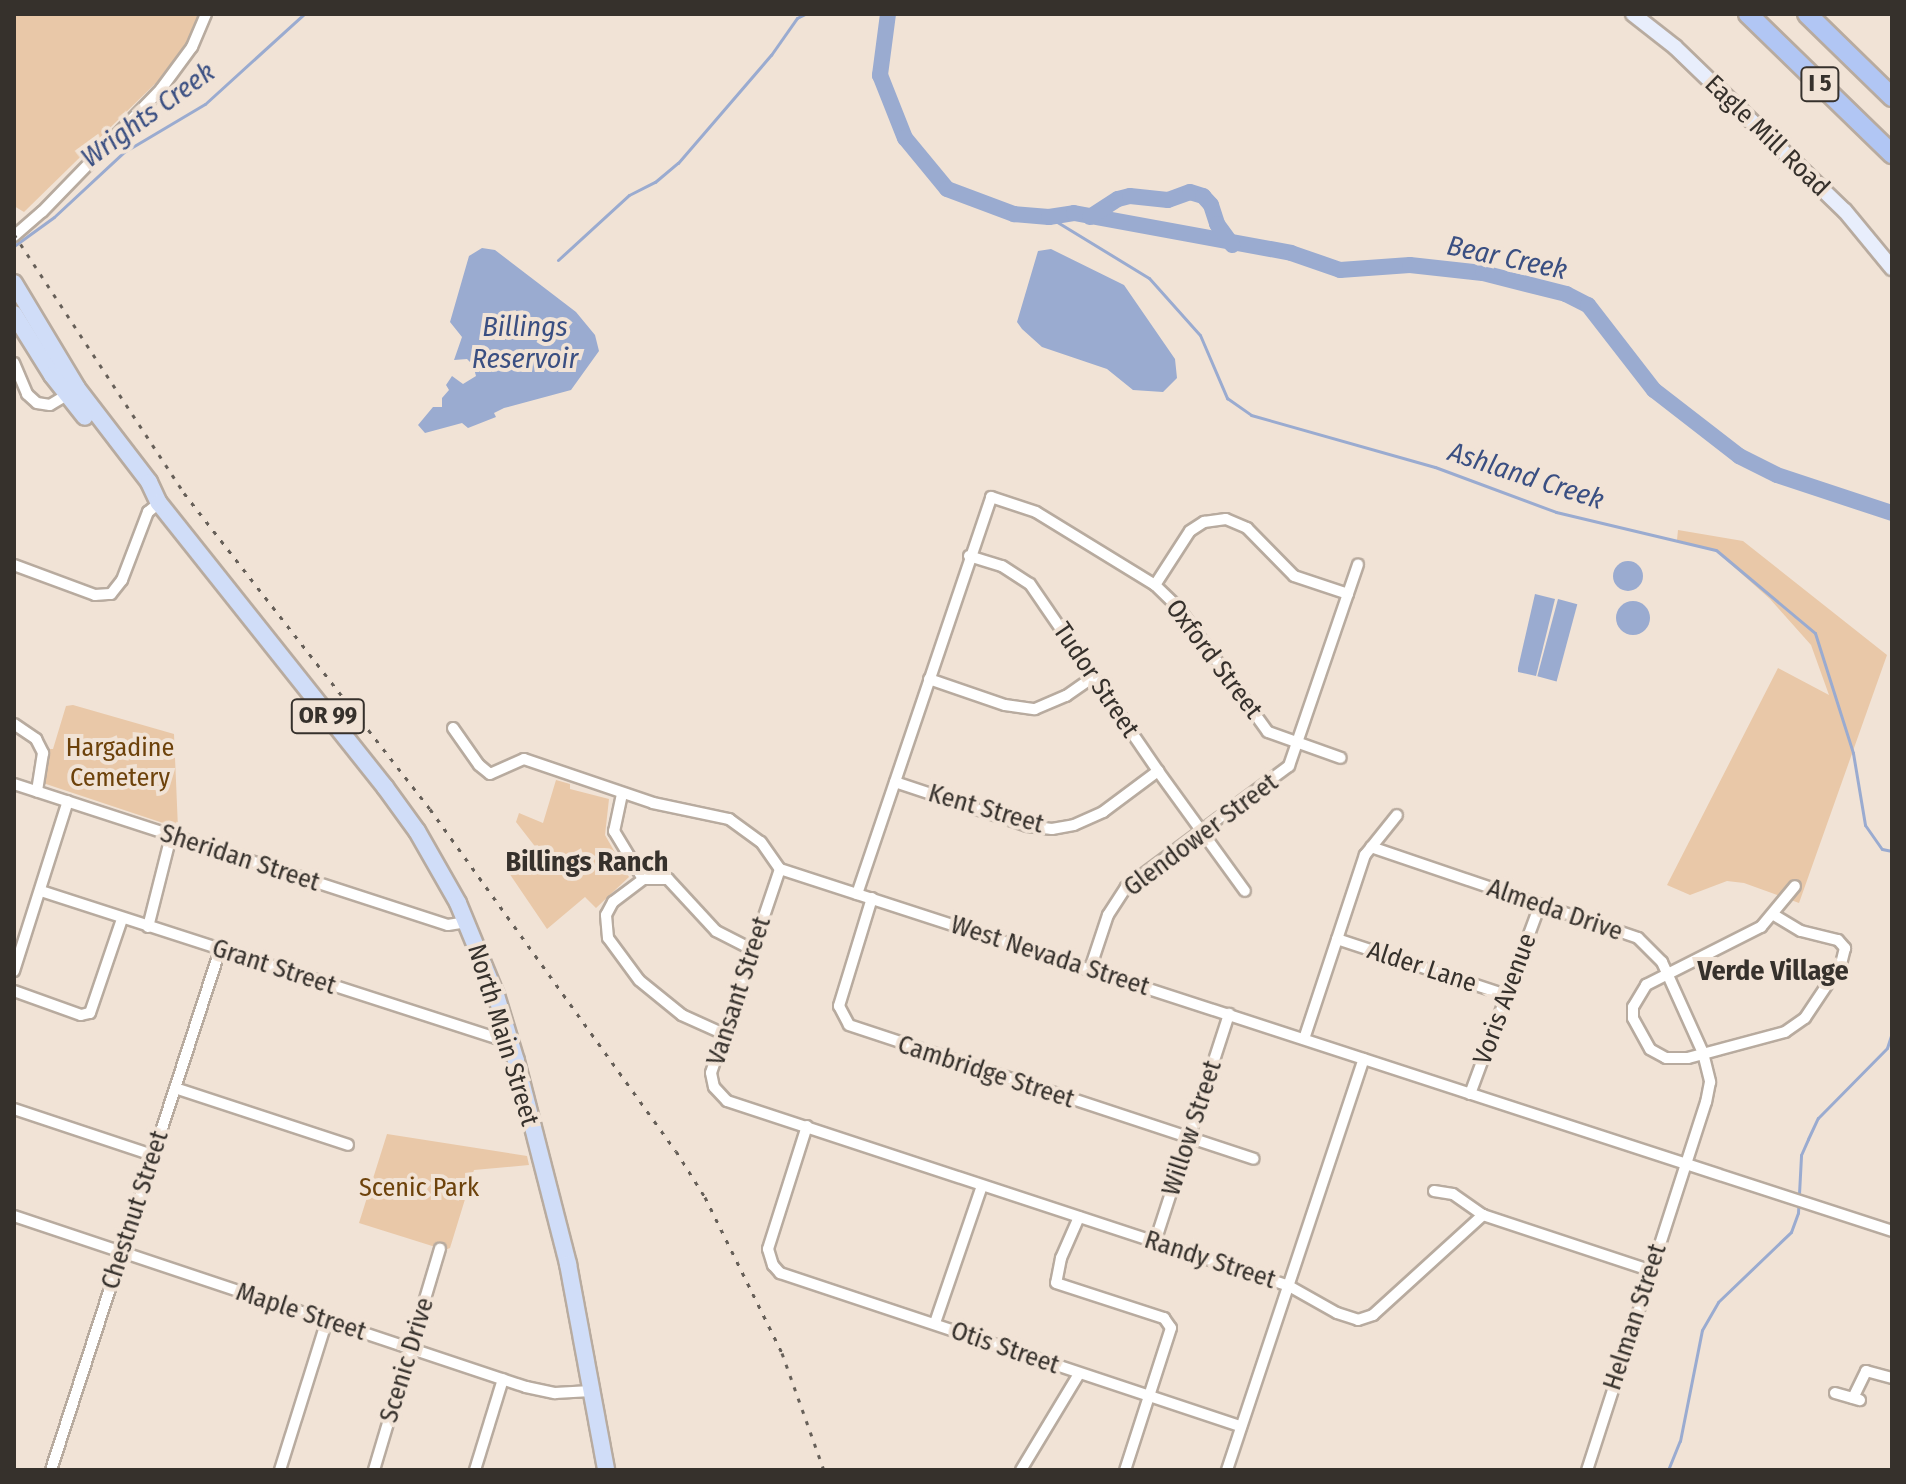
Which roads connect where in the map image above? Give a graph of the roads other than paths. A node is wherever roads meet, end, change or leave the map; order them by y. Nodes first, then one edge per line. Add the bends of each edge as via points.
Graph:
1 (206, 14) edge
2 (1633, 14) edge
3 (1748, 14) edge
4 (1807, 14) edge
5 (1892, 97) edge
6 (1892, 154) edge
7 (14, 236) edge
8 (1892, 268) edge
9 (14, 283) edge
10 (14, 314) edge
11 (14, 363) edge
12 (72, 392) junction
13 (159, 503) junction
14 (969, 556) junction
15 (1358, 564) dead end
16 (14, 565) edge
17 (1155, 585) junction
18 (1348, 594) junction
19 (1093, 677) junction
20 (929, 679) junction
21 (14, 724) edge
22 (453, 728) dead end
23 (1297, 743) junction
24 (1341, 758) dead end
25 (1158, 771) junction
26 (895, 782) junction
27 (14, 784) edge
28 (37, 792) junction
29 (622, 794) junction
30 (68, 801) junction
31 (1397, 815) dead end
32 (1202, 832) junction
33 (171, 836) junction
34 (1371, 847) junction
35 (780, 869) junction
36 (643, 879) junction
37 (1795, 886) dead end
38 (41, 891) junction
39 (1245, 891) dead end
40 (857, 894) junction
41 (872, 898) junction
42 (1540, 905) junction
43 (1774, 915) junction
44 (122, 919) junction
45 (467, 922) junction
46 (148, 927) junction
47 (1337, 939) junction
48 (751, 949) junction
49 (220, 950) junction
50 (17, 951) edge
51 (1090, 969) junction
52 (14, 971) edge
53 (1667, 973) junction
54 (14, 991) edge
55 (1506, 995) junction
56 (1229, 1014) junction
57 (724, 1034) junction
58 (509, 1035) junction
59 (1304, 1039) junction
60 (1703, 1053) junction
61 (1364, 1059) junction
62 (175, 1088) junction
63 (1470, 1094) junction
64 (735, 1104) joint
65 (14, 1109) edge
66 (807, 1126) junction
67 (1189, 1138) junction
68 (348, 1145) dead end
69 (152, 1155) junction
70 (1253, 1159) dead end
71 (1685, 1165) junction
72 (982, 1186) junction
73 (1434, 1191) dead end
74 (1483, 1215) junction
75 (14, 1216) edge
76 (1079, 1217) junction
77 (1892, 1231) edge
78 (1155, 1242) junction
79 (440, 1249) dead end
80 (120, 1253) junction
81 (1649, 1270) junction
82 (1289, 1286) junction
83 (327, 1320) junction
84 (935, 1323) junction
85 (412, 1349) junction
86 (1079, 1374) junction
87 (1892, 1378) edge
88 (503, 1379) junction
89 (591, 1391) junction
90 (1835, 1393) dead end
91 (1149, 1397) junction
92 (1241, 1426) junction
93 (51, 1470) edge
94 (280, 1470) edge
95 (374, 1470) edge
96 (475, 1470) edge
97 (606, 1470) edge
98 (1021, 1470) edge
99 (1125, 1470) edge
100 (1227, 1470) edge
101 (1587, 1470) edge

1 - 7 street via 192,47 161,89
2 - 8 street, Eagle Mill Road via 1675,47 1845,211
3 - 6 highway, I 5
4 - 5 highway, I 5
9 - 12 main road, OR 99
10 - 12 main road, OR 99
11 - 12 street via 27,394 37,403 50,405
12 - 13 main road, North Main Street / OR 99 via 149,482
13 - 16 street via 148,512 122,580 111,594 95,595
13 - 45 main road, North Main Street / OR 99 via 385,787 417,831
14 - 17 street, Oxford Street via 991,497 1036,512
14 - 19 street, Tudor Street via 1002,566 1030,584
14 - 20 street
15 - 18 street, Glendower Street
17 - 18 street via 1190,531 1204,522 1226,519 1247,528 1294,576
17 - 23 street, Oxford Street via 1177,606 1268,732
18 - 23 street, Glendower Street
19 - 20 street via 1035,709 1005,705
19 - 25 street, Tudor Street
20 - 26 street
21 - 28 street via 36,739 43,753
22 - 29 street via 487,773 524,759
23 - 24 street, Oxford Street
23 - 32 street, Glendower Street via 1283,774
25 - 26 street, Kent Street via 1103,812 1052,829 1027,826
25 - 32 street, Tudor Street
26 - 40 street
27 - 28 street, Sheridan Street
28 - 30 street, Sheridan Street
29 - 35 street via 729,819 761,842
29 - 36 street via 614,831
30 - 33 street, Sheridan Street
30 - 38 street
31 - 34 street
32 - 39 street, Tudor Street
32 - 51 street, Glendower Street via 1137,876 1119,895
33 - 45 street, Sheridan Street via 454,927
33 - 46 street
34 - 42 street, Almeda Drive
34 - 47 street
35 - 40 street, West Nevada Street
35 - 48 street, Vansant Street
36 - 48 street via 673,882 716,931
36 - 57 street via 609,909 608,938 652,993 682,1015
37 - 43 street
38 - 44 street, Grant Street
38 - 50 street
40 - 41 street, West Nevada Street
41 - 51 street, West Nevada Street
41 - 67 street, Cambridge Street via 839,1006 849,1025
42 - 53 street, Almeda Drive via 1638,938 1655,951
42 - 55 street, Voris Avenue
43 - 53 street via 1734,943
43 - 60 street via 1801,931 1838,940 1845,948 1844,960 1795,1027
44 - 46 street, Grant Street
44 - 54 street via 90,1013 81,1015
45 - 58 main road, North Main Street / OR 99
46 - 49 street, Grant Street
47 - 55 street, Alder Lane
47 - 59 street
48 - 57 street, Vansant Street
49 - 58 street, Grant Street via 497,1038
49 - 62 street, Chestnut Street
50 - 52 street
51 - 56 street, West Nevada Street
53 - 60 street, Almeda Drive
53 - 60 street via 1646,985 1637,999 1633,1018 1638,1033 1666,1058
55 - 63 street, Voris Avenue
56 - 59 street, West Nevada Street
56 - 67 street, Willow Street
57 - 64 street, Vansant Street via 711,1080 720,1096
58 - 89 main road, North Main Street / OR 99 via 568,1264
59 - 61 street, West Nevada Street
60 - 71 street, Almeda Drive via 1710,1089
61 - 63 street, West Nevada Street
61 - 82 street
62 - 68 street
62 - 69 street, Chestnut Street
63 - 71 street, West Nevada Street
64 - 66 street, Randy Street
65 - 69 street
66 - 72 street, Randy Street
66 - 84 street, Otis Street via 770,1240 773,1265 789,1278
67 - 70 street, Cambridge Street
67 - 78 street, Willow Street
69 - 80 street, Chestnut Street
71 - 77 street, West Nevada Street
71 - 81 street, Helman Street
72 - 76 street, Randy Street
72 - 84 street
73 - 74 street via 1453,1194
74 - 81 street
74 - 82 street, Randy Street via 1364,1320 1344,1316
75 - 80 street, Maple Street
76 - 78 street, Randy Street
76 - 91 street via 1056,1283 1170,1323
78 - 82 street, Randy Street
79 - 85 street, Scenic Drive
80 - 83 street, Maple Street
80 - 93 street, Chestnut Street
81 - 101 street, Helman Street
82 - 92 street
83 - 85 street, Maple Street
83 - 94 street
84 - 86 street, Otis Street
85 - 88 street, Maple Street
85 - 95 street, Scenic Drive
86 - 91 street, Otis Street
86 - 98 street
87 - 90 street via 1866,1371 1856,1399
88 - 89 street, Maple Street via 555,1393
88 - 96 street
89 - 97 main road, North Main Street / OR 99
91 - 92 street, Otis Street
91 - 99 street
92 - 100 street

